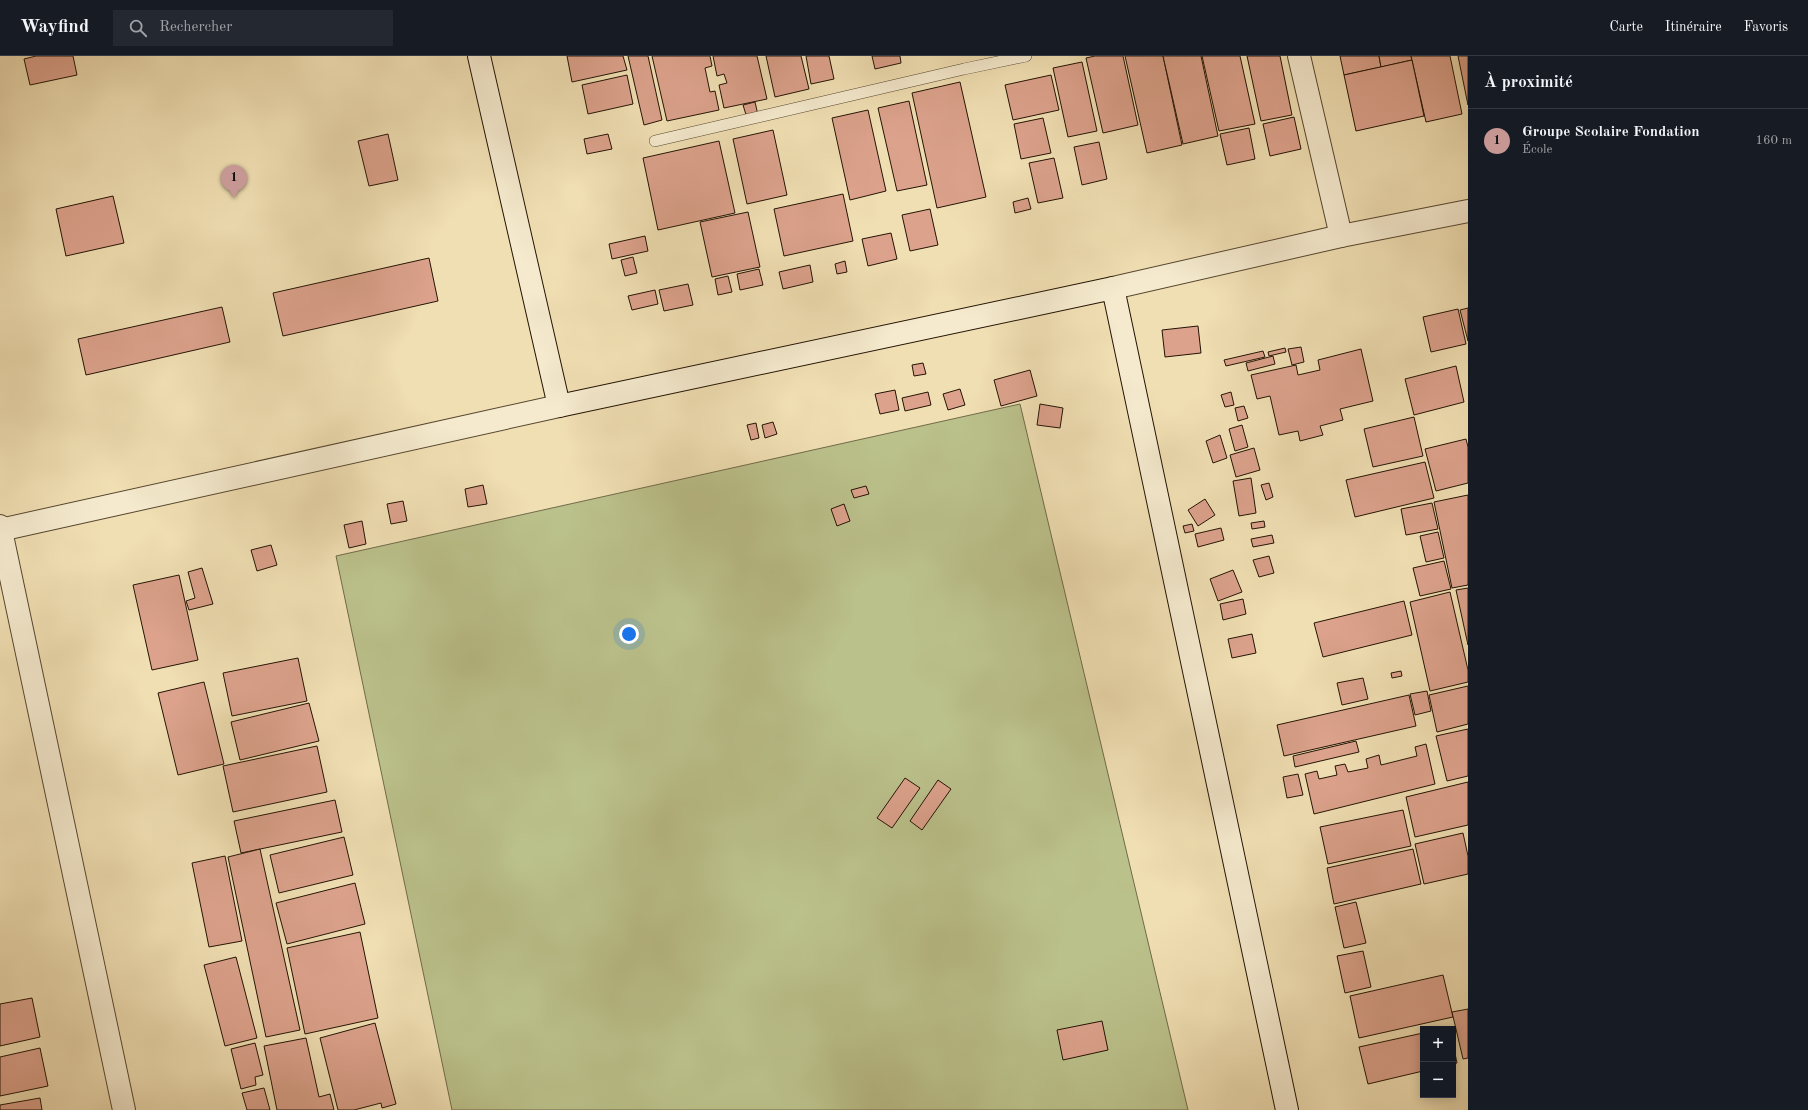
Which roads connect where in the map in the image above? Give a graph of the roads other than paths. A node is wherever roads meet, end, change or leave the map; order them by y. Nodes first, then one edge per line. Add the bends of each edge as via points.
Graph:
1 (479, 56) edge
2 (1026, 56) edge
3 (1299, 56) edge
4 (655, 141) dead end
5 (1468, 211) edge
6 (1341, 236) junction
7 (1113, 288) junction
8 (559, 406) junction
9 (0, 528) edge
10 (124, 1110) edge
11 (1287, 1110) edge

1 - 8 street
2 - 4 lane
3 - 6 street
5 - 6 street
6 - 7 street
7 - 8 street
7 - 11 street
8 - 9 street
9 - 10 street

